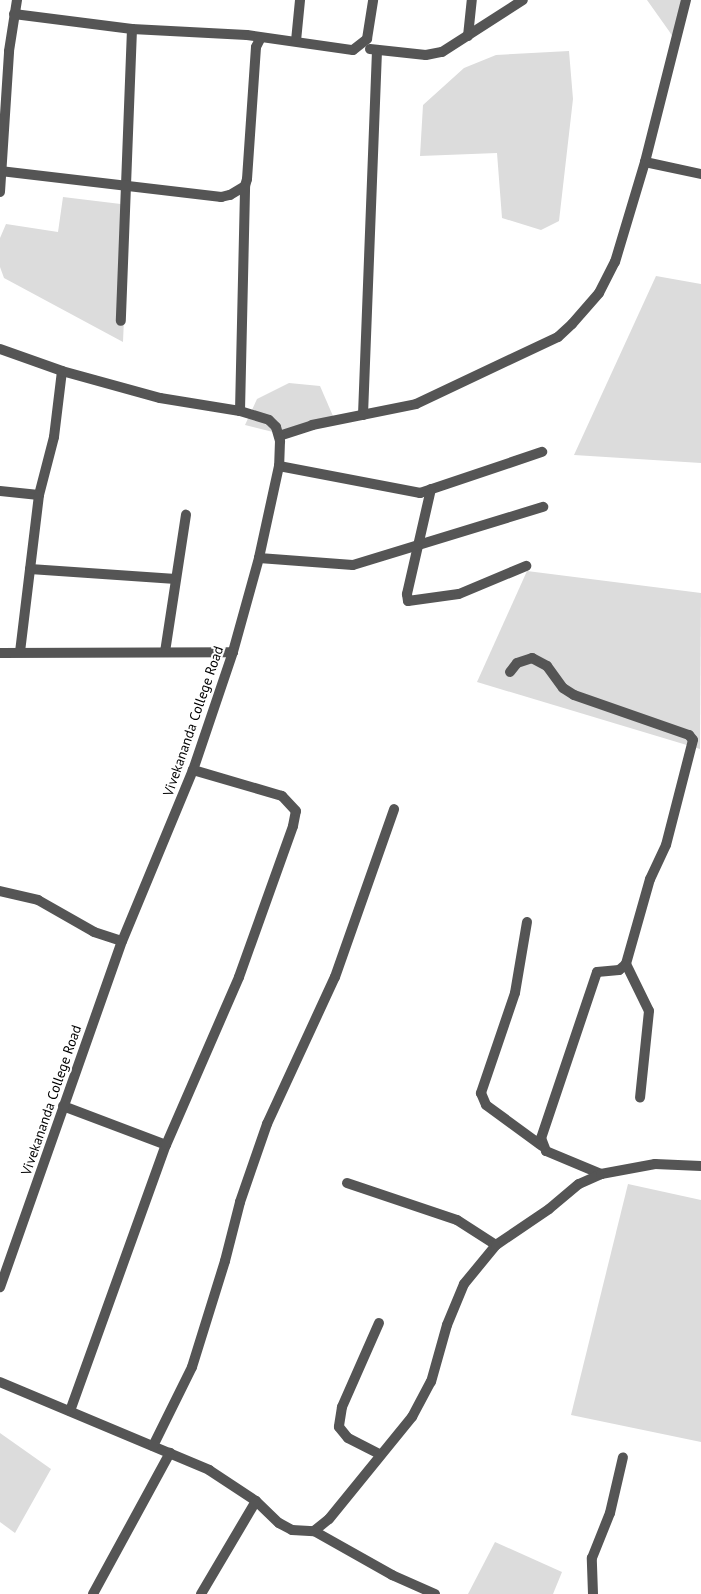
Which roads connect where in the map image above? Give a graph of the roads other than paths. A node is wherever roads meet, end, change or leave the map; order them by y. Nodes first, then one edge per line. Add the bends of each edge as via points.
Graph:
1 (17, 0) edge
2 (300, 0) edge
3 (372, 0) edge
4 (472, 0) edge
5 (523, 0) edge
6 (686, 0) edge
7 (14, 14) junction
8 (132, 29) junction
9 (468, 36) junction
10 (260, 39) junction
11 (296, 41) junction
12 (359, 48) junction
13 (376, 50) junction
14 (645, 162) junction
15 (1, 171) edge
16 (701, 174) edge
17 (126, 186) junction
18 (244, 186) junction
19 (0, 192) edge
20 (121, 321) dead end
21 (0, 349) edge
22 (62, 371) junction
23 (240, 411) junction
24 (363, 415) junction
25 (279, 436) junction
26 (542, 452) dead end
27 (279, 466) junction
28 (432, 489) junction
29 (0, 491) edge
30 (39, 495) junction
31 (543, 507) dead end
32 (186, 516) dead end
33 (417, 545) junction
34 (259, 558) junction
35 (526, 566) dead end
36 (30, 569) junction
37 (176, 579) junction
38 (20, 652) junction
39 (165, 652) junction
40 (233, 652) junction
41 (0, 653) edge
42 (510, 672) dead end
43 (193, 770) junction
44 (394, 809) dead end
45 (0, 891) edge
46 (527, 922) dead end
47 (122, 941) junction
48 (626, 964) junction
49 (640, 1098) dead end
50 (63, 1106) junction
51 (166, 1145) junction
52 (542, 1146) junction
53 (701, 1166) edge
54 (602, 1174) junction
55 (347, 1184) dead end
56 (496, 1245) junction
57 (0, 1287) edge
58 (378, 1323) dead end
59 (0, 1382) edge
60 (70, 1411) junction
61 (153, 1446) junction
62 (170, 1453) junction
63 (380, 1454) junction
64 (623, 1458) dead end
65 (256, 1501) junction
66 (314, 1531) junction
67 (93, 1594) edge
68 (201, 1594) edge
69 (435, 1594) edge
70 (593, 1594) edge

1 - 7 street
2 - 11 street
3 - 12 street via 367,39
4 - 9 street
5 - 9 street
6 - 14 street
7 - 8 street
7 - 15 street
8 - 10 street via 247,35
8 - 17 street
9 - 13 street via 435,54
10 - 11 street
10 - 18 street via 256,47 250,154
11 - 12 street via 348,50
12 - 13 street
13 - 24 street
14 - 16 street
14 - 24 street via 607,282 572,324 558,336 416,404
15 - 17 street
15 - 19 street
17 - 18 street via 221,197
17 - 20 street
18 - 23 street
21 - 22 street
22 - 23 street via 160,398
22 - 30 street via 54,437
23 - 25 street via 269,420
24 - 25 street
25 - 27 street, Vivekananda College Road
26 - 28 street
27 - 28 street via 420,493
27 - 34 street, Vivekananda College Road
28 - 33 street
29 - 30 street
30 - 36 street
31 - 33 street
32 - 37 street
33 - 34 street via 353,565
33 - 35 street via 406,598 411,602 460,594
34 - 40 street, Vivekananda College Road
36 - 37 street
36 - 38 street
37 - 39 street
38 - 39 street
38 - 41 street
39 - 40 street
40 - 43 street, Vivekananda College Road
42 - 48 street via 517,663 532,658 547,666 563,688 574,695 692,736 690,758 666,845 650,879
43 - 47 street, Vivekananda College Road
43 - 51 street via 282,796 296,811 239,977
44 - 61 street via 335,977 267,1124 240,1202 192,1367
45 - 47 street via 38,900 94,932
46 - 52 street via 515,993 480,1093 486,1105
47 - 50 street, Vivekananda College Road
48 - 49 street via 649,1010
48 - 52 street via 619,970 602,969 594,980 541,1138
50 - 51 street
50 - 57 street, Vivekananda College Road
51 - 60 street
52 - 54 street via 554,1156
53 - 54 street via 655,1164
54 - 56 street via 579,1184
55 - 56 street via 457,1220
56 - 63 street via 464,1284 422,1400
58 - 63 street via 342,1407 339,1427 348,1438
59 - 60 street
60 - 61 street
61 - 62 street
62 - 65 street via 226,1479
62 - 67 street
63 - 66 street via 329,1519
64 - 70 street via 610,1512 592,1558
65 - 66 street via 292,1530
65 - 68 street
66 - 69 street via 392,1575

